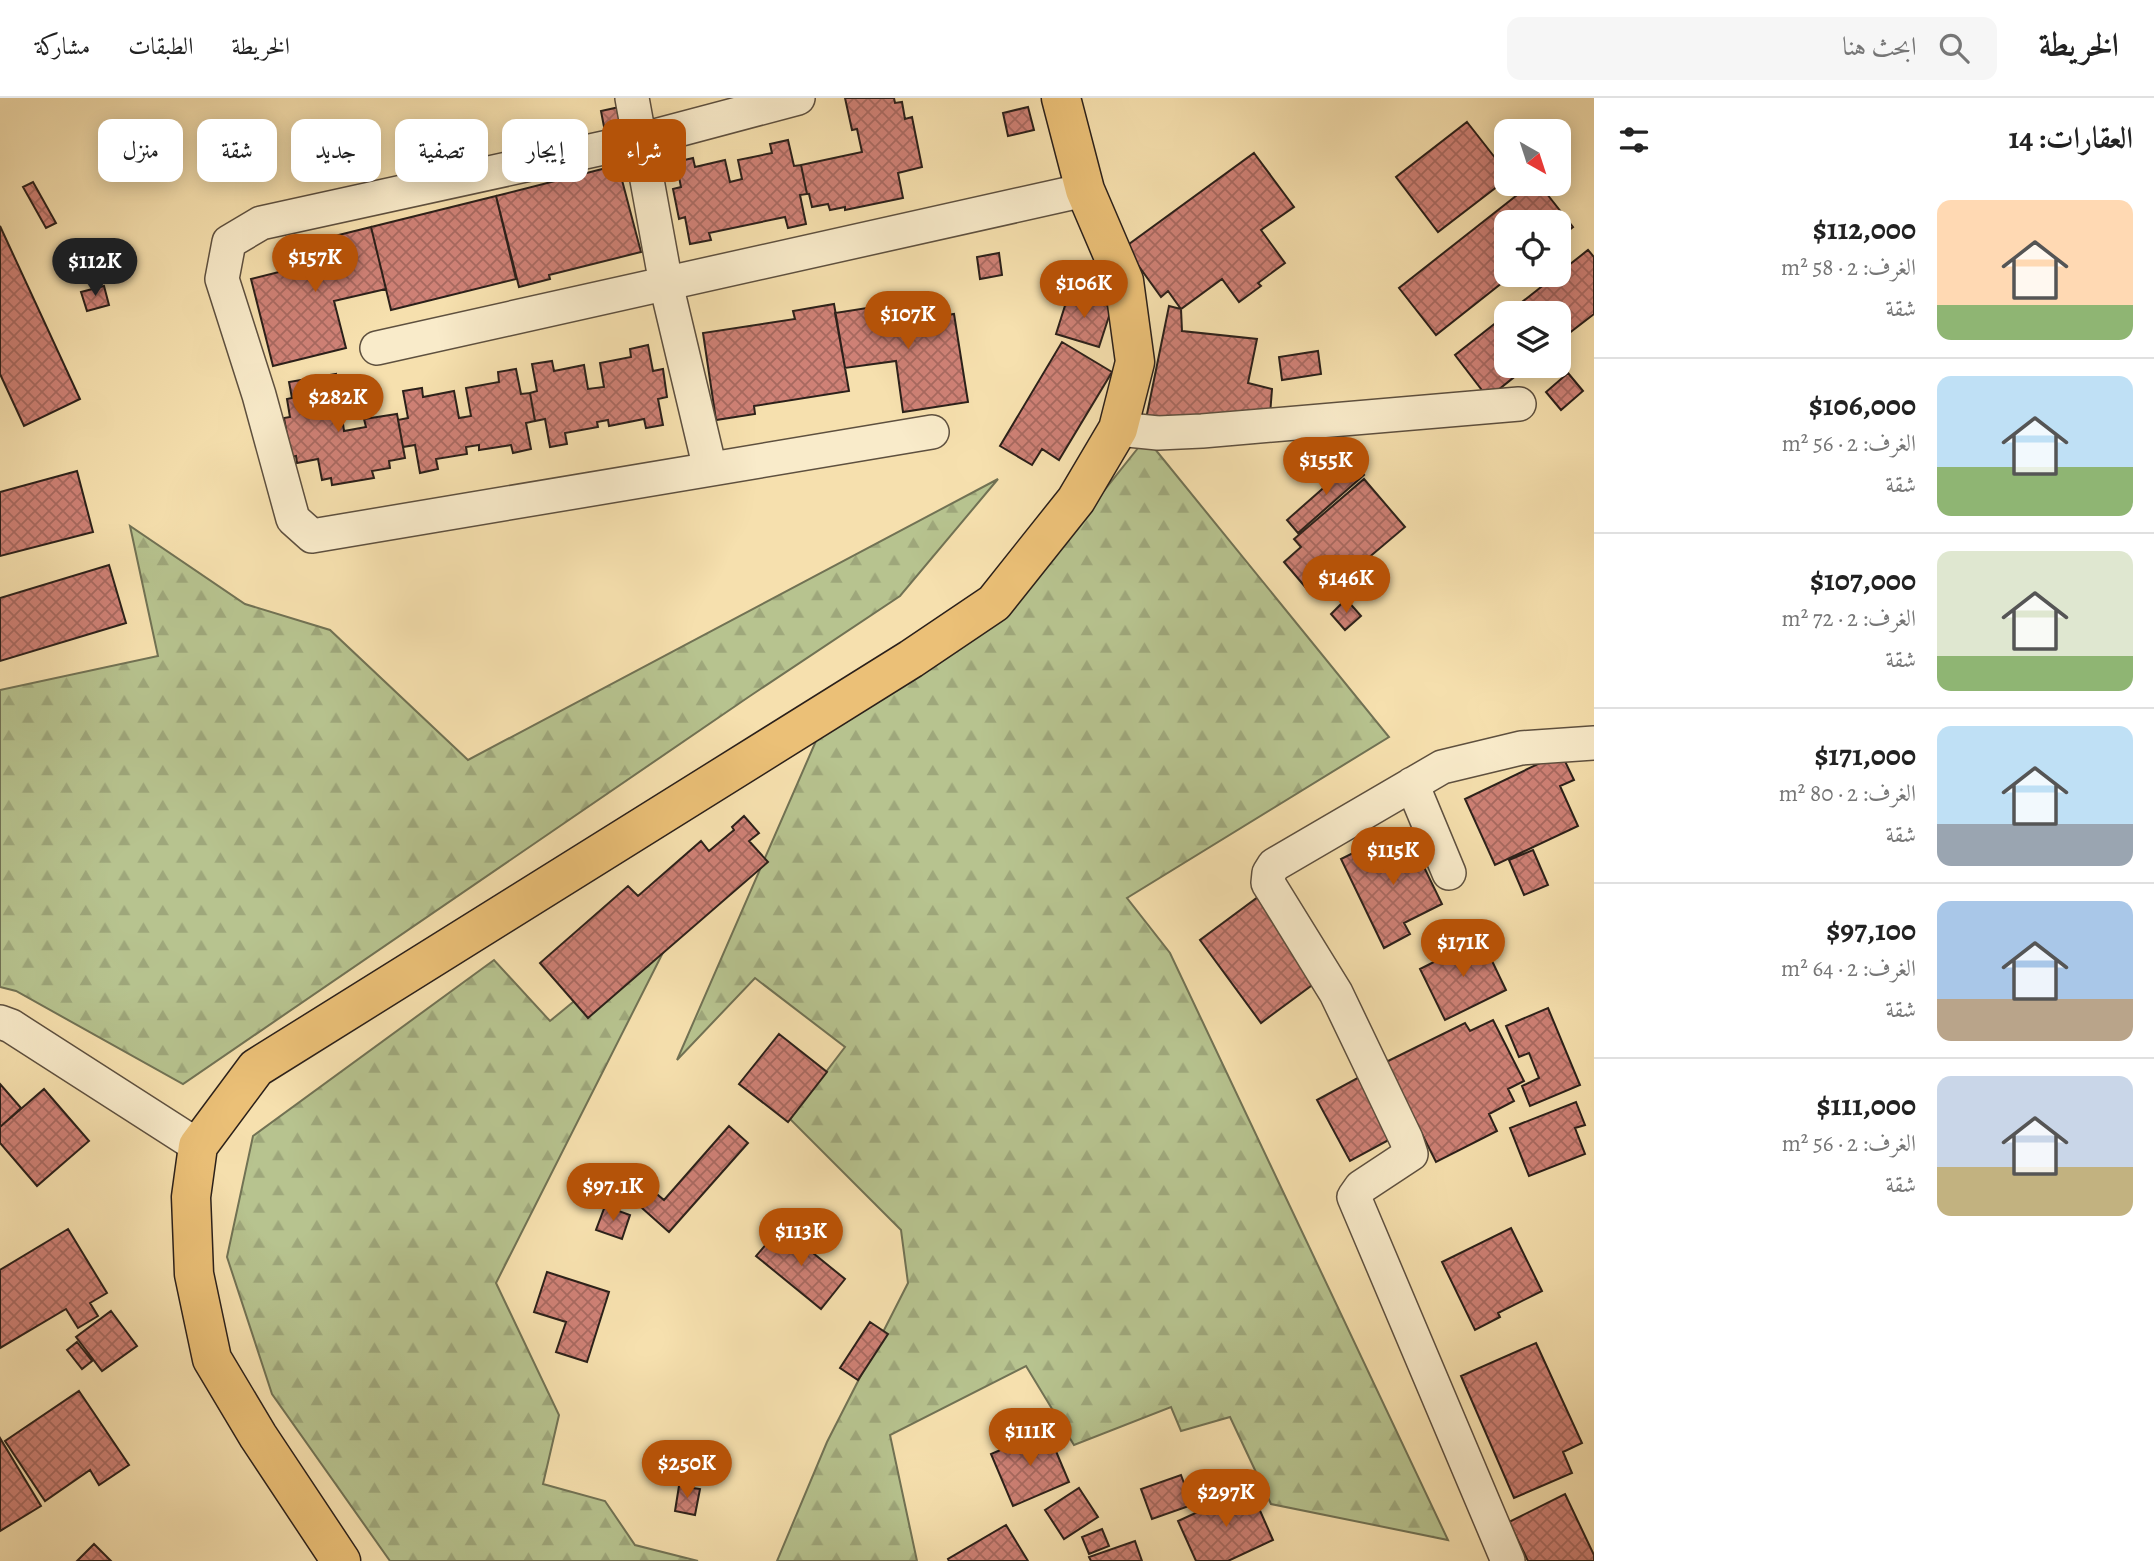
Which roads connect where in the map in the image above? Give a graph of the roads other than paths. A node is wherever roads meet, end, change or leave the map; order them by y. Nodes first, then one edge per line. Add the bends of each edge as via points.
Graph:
1 (632, 98) edge
2 (798, 98) edge
3 (1061, 98) edge
4 (636, 119) edge
5 (686, 128) edge
6 (602, 148) edge
7 (648, 182) edge
8 (1085, 190) junction
9 (666, 284) junction
10 (377, 348) dead end
11 (1519, 404) dead end
12 (1118, 429) junction
13 (932, 432) dead end
14 (710, 469) junction
15 (1594, 743) edge
16 (1412, 784) junction
17 (1449, 873) dead end
18 (0, 1022) edge
19 (198, 1146) junction
20 (341, 1561) edge
21 (1508, 1561) edge

1 - 4 street
2 - 5 street
3 - 8 main road
6 - 14 street via 261,223 229,242 222,279 293,519 312,536
7 - 9 street
8 - 9 street
8 - 12 main road via 1124,281 1135,362
9 - 10 street
9 - 14 street
11 - 12 street via 1202,431
12 - 19 main road via 1076,500 994,603 256,1068
13 - 14 street
15 - 16 street via 1521,748 1442,767
16 - 17 street
16 - 21 street via 1273,865 1268,883 1336,993 1406,1139 1411,1154 1361,1187 1354,1197
18 - 19 street
19 - 20 main road via 191,1197 194,1274 212,1359

